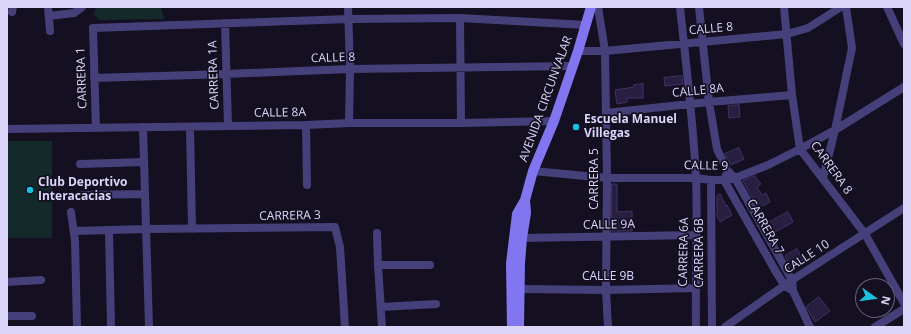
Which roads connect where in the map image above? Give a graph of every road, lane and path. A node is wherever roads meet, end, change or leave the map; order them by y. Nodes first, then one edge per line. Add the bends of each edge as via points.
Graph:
1 (48, 7) edge
2 (82, 7) edge
3 (348, 7) edge
4 (591, 7) edge
5 (598, 7) edge
6 (680, 7) edge
7 (699, 7) edge
8 (784, 7) edge
9 (841, 7) edge
10 (846, 7) edge
11 (887, 7) edge
12 (49, 16) junction
13 (460, 18) junction
14 (349, 19) junction
15 (225, 23) junction
16 (586, 25) junction
17 (50, 31) dead end
18 (787, 34) junction
19 (702, 42) junction
20 (684, 44) junction
21 (904, 44) edge
22 (578, 51) junction
23 (605, 52) junction
24 (573, 66) junction
25 (461, 67) junction
26 (350, 70) junction
27 (226, 74) junction
28 (94, 78) junction
29 (904, 87) edge
30 (792, 94) junction
31 (708, 102) junction
32 (690, 104) junction
33 (606, 113) junction
34 (554, 121) junction
35 (349, 123) junction
36 (461, 123) junction
37 (306, 125) junction
38 (228, 126) junction
39 (143, 127) junction
40 (190, 127) junction
41 (96, 128) junction
42 (7, 130) edge
43 (834, 130) junction
44 (800, 149) junction
45 (144, 162) junction
46 (80, 164) dead end
47 (727, 170) junction
48 (533, 171) junction
49 (607, 178) junction
50 (696, 178) junction
51 (735, 178) junction
52 (823, 178) junction
53 (711, 180) junction
54 (724, 180) junction
55 (307, 185) dead end
56 (145, 194) junction
57 (83, 195) dead end
58 (525, 200) junction
59 (904, 208) edge
60 (71, 212) dead end
61 (146, 229) junction
62 (192, 229) junction
63 (109, 230) junction
64 (74, 231) junction
65 (377, 233) dead end
66 (864, 234) junction
67 (697, 235) junction
68 (606, 237) junction
69 (522, 238) junction
70 (378, 265) junction
71 (430, 265) dead end
72 (41, 280) dead end
73 (792, 280) junction
74 (7, 282) edge
75 (785, 286) junction
76 (696, 288) junction
77 (520, 289) junction
78 (606, 290) junction
79 (793, 291) junction
80 (904, 302) edge
81 (436, 304) dead end
82 (381, 307) junction
83 (904, 309) edge
84 (7, 316) edge
85 (32, 316) dead end
86 (76, 327) edge
87 (111, 327) edge
88 (149, 327) edge
89 (344, 327) edge
90 (382, 327) edge
91 (512, 327) edge
92 (519, 327) edge
93 (608, 327) edge
94 (696, 327) edge
95 (712, 327) edge
96 (725, 327) edge
97 (810, 327) edge
98 (875, 327) edge

1 - 12 street
2 - 12 street via 74,13
3 - 14 street
4 - 16 main road, AVENIDA CIRCUNVALAR
5 - 23 street, CARRERA 5
6 - 20 street, CARRERA 6A
7 - 19 street, CARRERA 7
8 - 18 street, CARRERA 8
9 - 18 street, CALLE 8 via 808,28
10 - 43 street via 852,48
11 - 21 street
12 - 17 street
13 - 14 street
13 - 16 street
13 - 25 street
14 - 15 street
14 - 26 street
15 - 27 street, CARRERA 1A
15 - 28 street, CARRERA 1 via 93,28
16 - 22 main road, AVENIDA CIRCUNVALAR
18 - 19 street, CALLE 8
18 - 30 street, CARRERA 8
19 - 20 street, CALLE 8
19 - 31 street, CARRERA 7
20 - 23 street, CALLE 8
20 - 32 street, CARRERA 6A
22 - 23 street, CALLE 8
22 - 24 main road, AVENIDA CIRCUNVALAR
23 - 33 street, CARRERA 5
24 - 25 street, CALLE 8
24 - 34 main road, AVENIDA CIRCUNVALAR
25 - 26 street, CALLE 8
25 - 36 street
26 - 27 street, CALLE 8
26 - 35 street
27 - 28 street, CALLE 8
27 - 38 street, CARRERA 1A
28 - 41 street, CARRERA 1
29 - 43 street, CALLE 9
30 - 31 street, CALLE 8A
30 - 44 street, CARRERA 8
31 - 32 street, CALLE 8A
31 - 47 street, CARRERA 7 via 717,149
32 - 33 street, CALLE 8A
32 - 50 street, CARRERA 6A
33 - 49 street, CARRERA 5
34 - 36 street, CALLE 8A
34 - 48 main road, AVENIDA CIRCUNVALAR
35 - 36 street, CALLE 8A
35 - 37 street, CALLE 8A
37 - 38 street, CALLE 8A
37 - 55 street
38 - 40 street, CALLE 8A
39 - 40 street, CALLE 8A
39 - 41 street, CALLE 8A
39 - 45 street
40 - 62 street
41 - 42 street, CALLE 8A
43 - 44 street, CALLE 9
43 - 52 street
44 - 51 street, CALLE 9
44 - 52 street, CARRERA 8
45 - 46 street
45 - 56 street
47 - 51 street, CARRERA 7
47 - 54 street
48 - 49 street, CALLE 9
48 - 58 main road, AVENIDA CIRCUNVALAR
49 - 50 street, CALLE 9
49 - 68 street, CARRERA 5
50 - 53 street, CALLE 9
50 - 67 street, CARRERA 6A
51 - 54 street, CALLE 9
51 - 73 street, CARRERA 7
52 - 66 street, CARRERA 8
53 - 54 street, CALLE 9
53 - 95 street, CARRERA 6B
54 - 75 street, CARRERA 7
56 - 57 street
56 - 61 street
58 - 69 main road, AVENIDA CIRCUNVALAR via 526,213
58 - 91 main road, AVENIDA CIRCUNVALAR via 517,214 511,263
59 - 66 street, CALLE 10
60 - 64 street
61 - 62 street, CARRERA 3
61 - 63 street, CARRERA 3
61 - 88 street
62 - 89 street, CARRERA 3 via 334,227 340,247
63 - 64 street, CARRERA 3
63 - 87 street
64 - 86 street
65 - 70 street
66 - 73 street, CALLE 10
66 - 80 street, CARRERA 8
67 - 68 street, CALLE 9A
67 - 76 street, CARRERA 6A
68 - 69 street, CALLE 9A
68 - 78 street, CARRERA 5
69 - 77 main road, AVENIDA CIRCUNVALAR
70 - 71 street
70 - 82 street
72 - 74 street
73 - 75 street, CALLE 10
73 - 79 street, CARRERA 7
75 - 79 street, CARRERA 7
75 - 96 street, CALLE 10
76 - 78 street, CALLE 9B
76 - 94 street, CARRERA 6A
77 - 78 street, CALLE 9B
77 - 92 main road, AVENIDA CIRCUNVALAR
78 - 93 street, CARRERA 5
79 - 97 street, CARRERA 7
81 - 82 street
82 - 90 street
83 - 98 street
84 - 85 street

